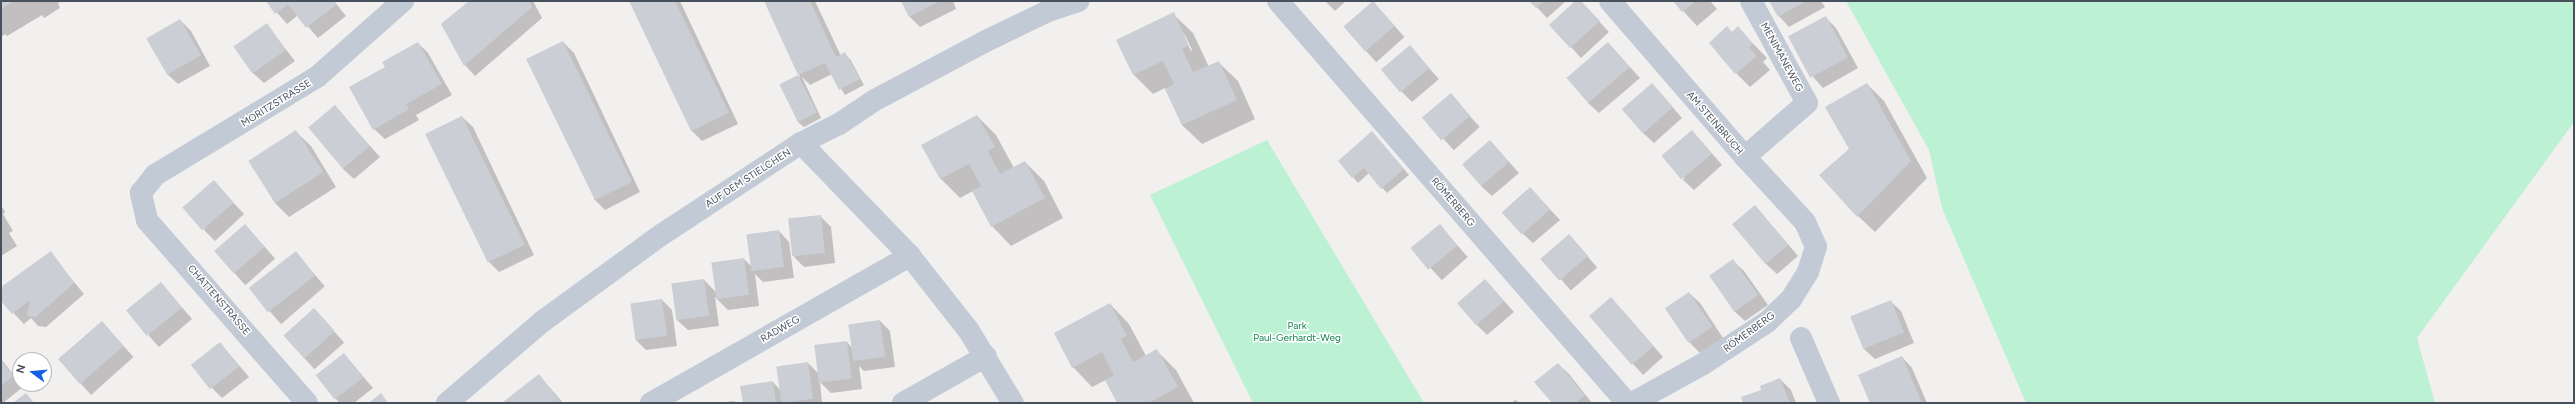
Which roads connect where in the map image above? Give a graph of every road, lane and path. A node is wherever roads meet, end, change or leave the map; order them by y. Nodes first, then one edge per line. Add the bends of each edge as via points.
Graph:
1 (403, 1) edge
2 (1078, 1) edge
3 (1278, 1) edge
4 (1610, 1) edge
5 (1751, 1) edge
6 (801, 143) junction
7 (1745, 157) junction
8 (141, 193) joint
9 (1816, 247) joint
10 (910, 256) junction
11 (1801, 338) dead end
12 (986, 356) junction
13 (307, 403) edge
14 (447, 403) edge
15 (651, 403) edge
16 (903, 403) edge
17 (1013, 403) edge
18 (1627, 403) edge
19 (1632, 403) edge
20 (1829, 403) edge

1 - 8 street, MORITZSTRASSE via 317,77 155,175
2 - 6 street, AUF DEM STIELCHEN via 984,42
3 - 18 street, RÖMERBERG
4 - 7 street, AM STEINBRUCH
5 - 7 street, MENIMANEWEG via 1807,103
6 - 10 street
6 - 14 street, AUF DEM STIELCHEN via 661,235 564,306
7 - 9 street, AM STEINBRUCH via 1805,222
8 - 13 street, CHATTENSTRASSE via 148,220
9 - 19 street, RÖMERBERG via 1808,272 1791,299 1767,322 1703,364
10 - 12 street
10 - 15 street, RADWEG
11 - 20 street
12 - 16 street
12 - 17 street

